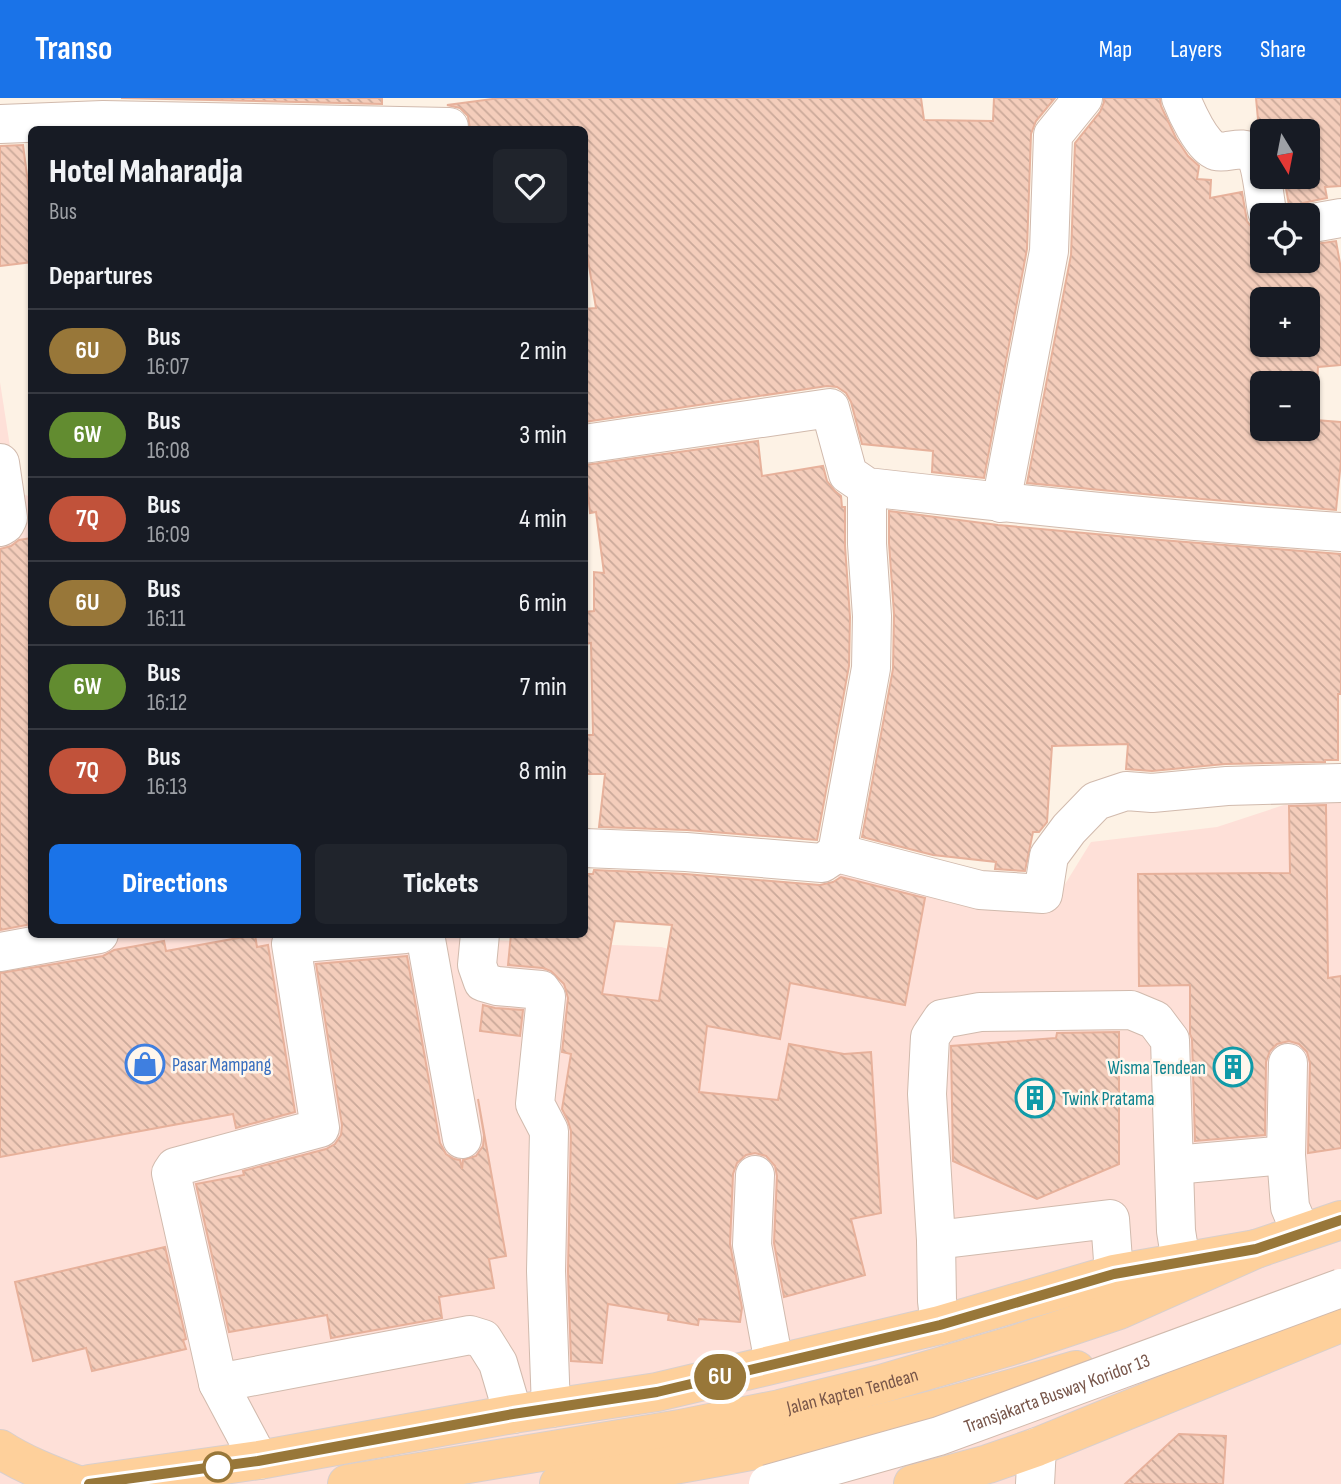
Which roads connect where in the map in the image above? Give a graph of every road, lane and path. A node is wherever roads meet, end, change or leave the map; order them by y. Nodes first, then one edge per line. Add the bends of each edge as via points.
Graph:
1 (1083, 98) edge
2 (1181, 98) edge
3 (103, 116) edge
4 (449, 118) edge
5 (0, 124) edge
6 (1266, 203) edge
7 (1341, 218) edge
8 (1320, 222) edge
9 (588, 443) edge
10 (0, 463) edge
11 (867, 487) junction
12 (1002, 503) junction
13 (0, 527) edge
14 (1341, 532) edge
15 (1341, 783) edge
16 (588, 848) edge
17 (837, 853) junction
18 (28, 936) edge
19 (77, 938) edge
20 (360, 938) edge
21 (426, 938) edge
22 (480, 938) edge
23 (0, 942) edge
24 (0, 952) edge
25 (1287, 1063) dead end
26 (462, 1139) dead end
27 (1286, 1155) junction
28 (1174, 1165) junction
29 (755, 1175) dead end
30 (1341, 1220) edge
31 (1301, 1233) junction
32 (936, 1240) junction
33 (1256, 1249) junction
34 (1181, 1262) junction
35 (1114, 1274) junction
36 (1341, 1288) edge
37 (1341, 1302) edge
38 (1341, 1323) edge
39 (940, 1325) junction
40 (775, 1363) junction
41 (218, 1383) junction
42 (551, 1408) junction
43 (513, 1414) junction
44 (0, 1449) edge
45 (258, 1461) junction
46 (1036, 1466) edge
47 (75, 1484) edge
48 (89, 1484) edge
49 (348, 1484) edge
50 (559, 1484) edge
51 (768, 1484) edge
52 (913, 1484) edge

1 - 12 street via 1052,135 1049,251
2 - 6 street via 1208,146 1215,151 1242,149 1254,155
3 - 4 street
3 - 5 street
7 - 8 street
9 - 11 street via 830,408 848,474
10 - 13 street via 8,518
11 - 12 street
11 - 17 street via 871,668
12 - 14 street
15 - 17 street via 1126,792 1096,801 1049,856 1042,894 980,890
16 - 17 street via 822,863
18 - 23 street
19 - 24 street
20 - 41 street via 292,944 320,1128 172,1170
21 - 26 street
22 - 42 street via 477,965 483,982 541,990 546,997 535,1104 550,1131 546,1271
25 - 27 street
27 - 28 street
27 - 31 street via 1290,1207
28 - 32 street via 1170,1040 1155,1020 1131,1010 980,1012 942,1019 930,1037 927,1094
28 - 34 street
29 - 40 street via 752,1245
30 - 31 main road, Jalan Kapten Tendean
31 - 33 main road, Jalan Kapten Tendean
32 - 35 street via 1110,1219
32 - 39 street
33 - 34 main road, Jalan Kapten Tendean
33 - 49 main road, Jalan Kapten Tendean via 1119,1310 881,1384 680,1429
34 - 35 main road, Jalan Kapten Tendean
35 - 39 main road, Jalan Kapten Tendean
36 - 51 street, Transjakarta Busway Koridor 13, bridge via 939,1436
37 - 50 main road, Jalan Kapten Tendean via 1270,1314 788,1444
38 - 46 main road
39 - 40 main road, Jalan Kapten Tendean
40 - 42 main road, Jalan Kapten Tendean via 657,1392
41 - 43 street via 470,1335 482,1339 498,1363
41 - 45 street
42 - 43 main road, Jalan Kapten Tendean
43 - 45 main road, Jalan Kapten Tendean
44 - 47 main road
45 - 48 main road, Jalan Kapten Tendean
46 - 52 main road via 988,1464

